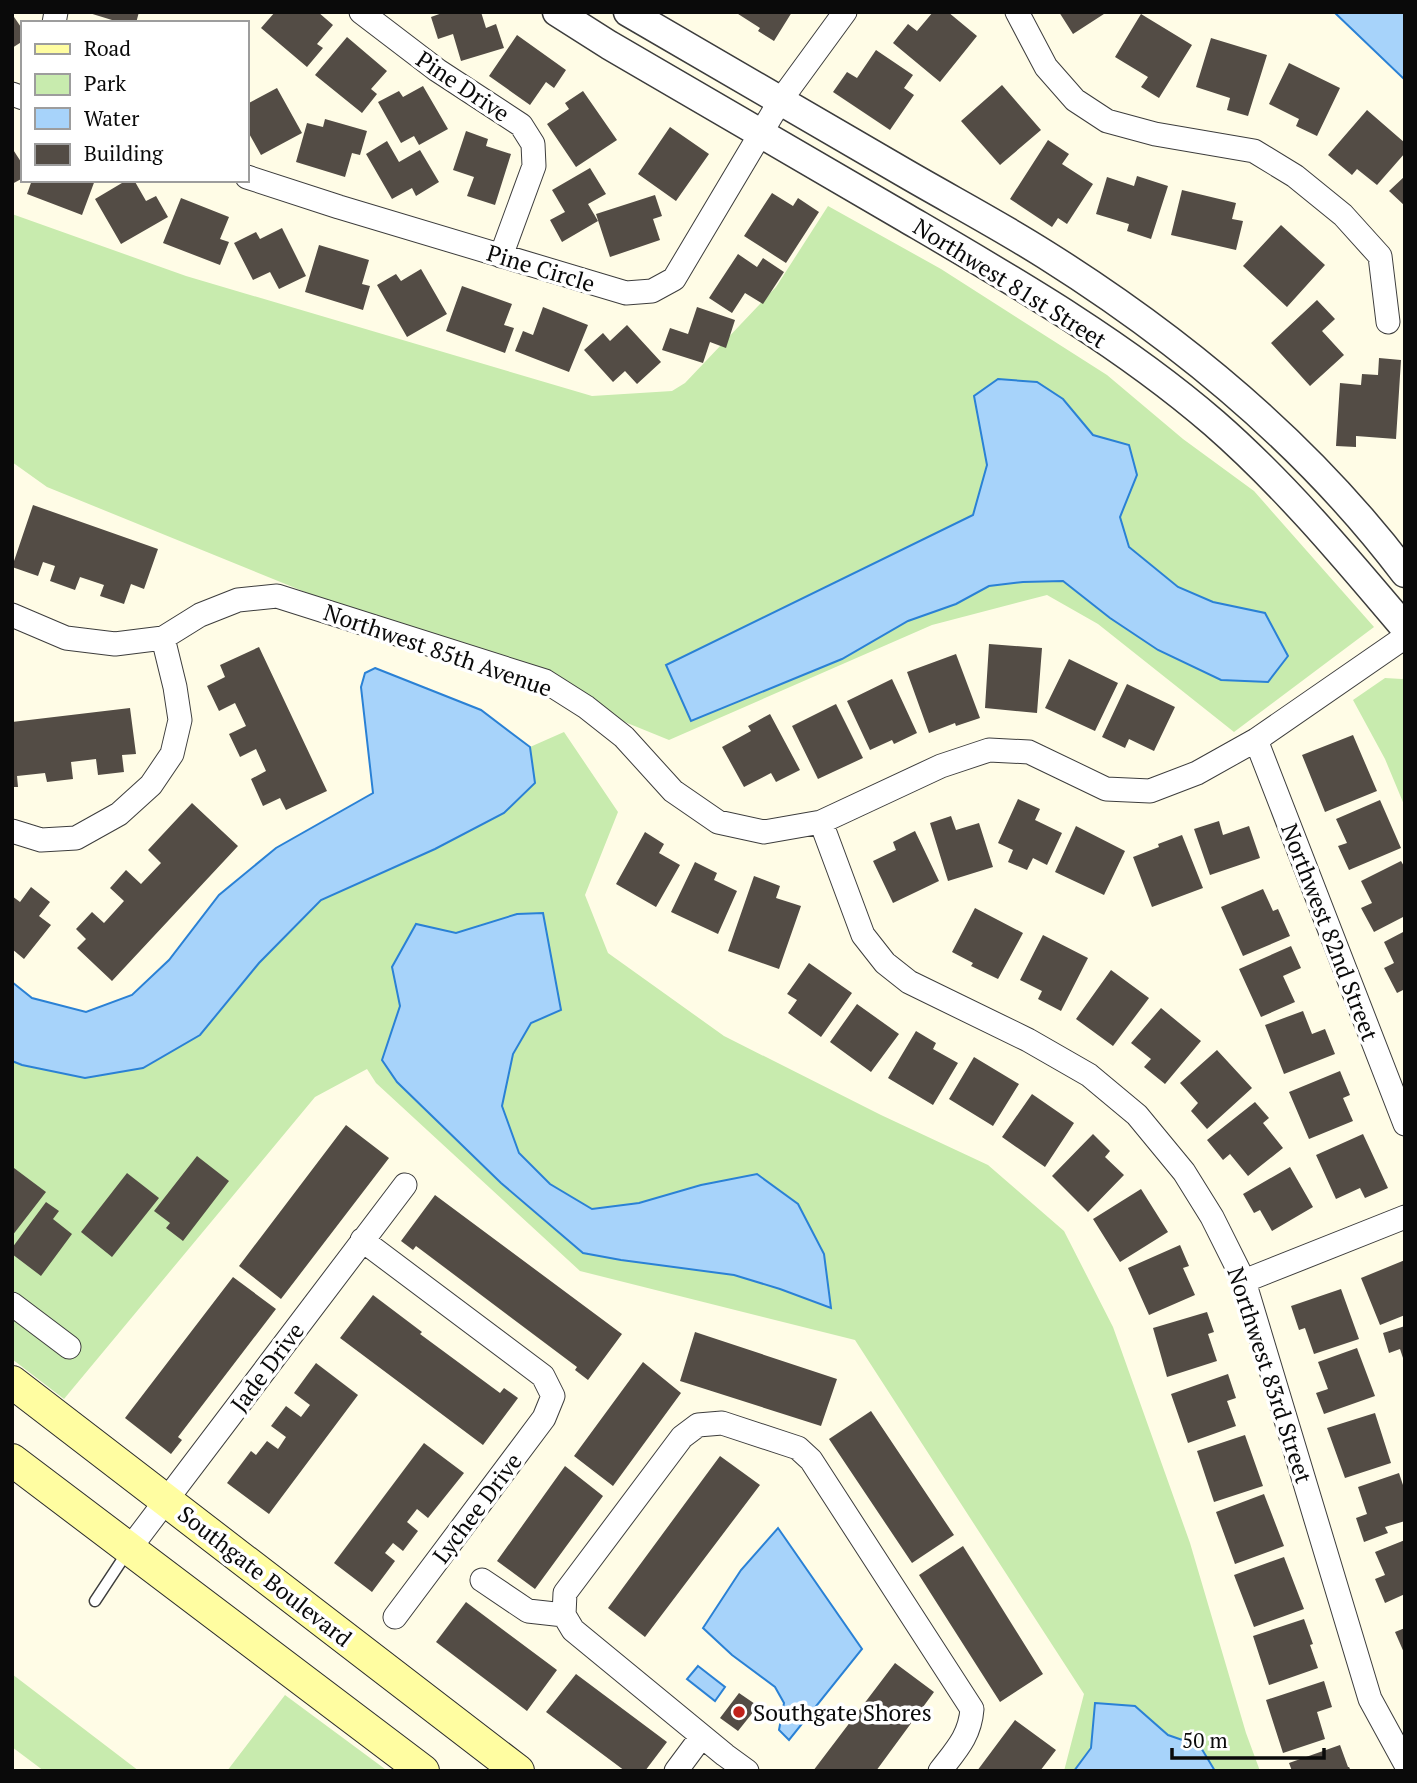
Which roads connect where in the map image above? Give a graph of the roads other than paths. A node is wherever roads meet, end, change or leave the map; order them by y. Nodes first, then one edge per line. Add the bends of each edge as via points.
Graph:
1 (361, 12) edge
2 (557, 12) edge
3 (628, 12) edge
4 (845, 12) edge
5 (1017, 12) edge
6 (780, 101) junction
7 (760, 134) junction
8 (248, 177) edge
9 (501, 256) junction
10 (1388, 322) dead end
11 (1405, 573) edge
12 (12, 615) edge
13 (1405, 628) edge
14 (1405, 637) edge
15 (163, 638) junction
16 (1256, 740) junction
17 (821, 822) junction
18 (12, 831) edge
19 (1405, 1124) edge
20 (405, 1185) dead end
21 (1405, 1217) edge
22 (362, 1240) junction
23 (1244, 1281) junction
24 (12, 1304) edge
25 (69, 1347) dead end
26 (12, 1382) edge
27 (12, 1460) edge
28 (168, 1500) junction
29 (130, 1548) junction
30 (482, 1580) dead end
31 (94, 1601) dead end
32 (564, 1615) junction
33 (395, 1616) dead end
34 (702, 1736) junction
35 (719, 1763) edge
36 (1405, 1763) edge
37 (423, 1771) edge
38 (518, 1771) edge
39 (676, 1771) edge
40 (747, 1771) edge
41 (940, 1771) edge

1 - 9 street, Pine Drive via 521,125 533,144 534,166
2 - 7 street, Northwest 81st Street
3 - 6 street, Northwest 81st Street
4 - 6 street, Pine Circle
5 - 10 street via 1046,67 1075,100 1107,121 1254,151 1295,176 1343,215 1380,256
6 - 7 street, Pine Circle
6 - 11 street, Northwest 81st Street via 1045,254 1148,324 1234,392 1293,448
7 - 9 street, Pine Circle via 674,279 652,291 626,293
7 - 13 street, Northwest 81st Street via 993,269 1147,371 1214,423 1275,481
8 - 9 street, Pine Circle
12 - 15 street via 66,638 115,644
14 - 16 street, Northwest 85th Avenue
15 - 17 street, Northwest 85th Avenue via 200,615 238,600 277,596 545,681 624,737 673,792 718,822 764,832
15 - 18 street via 180,720 172,754 152,786 119,814 76,838 41,839
16 - 17 street, Northwest 85th Avenue via 1198,773 1150,791 1106,789 1029,752 989,750 941,766
16 - 19 street, Northwest 82nd Street
17 - 23 street, Northwest 83rd Street via 863,936 885,963 909,982 1089,1075 1137,1115 1191,1183
20 - 22 street, Jade Drive
21 - 23 street
22 - 28 street, Jade Drive
22 - 33 street, Lychee Drive via 544,1376 553,1396 544,1418
23 - 36 street, Northwest 83rd Street via 1370,1699
24 - 25 street
26 - 28 main road, Southgate Boulevard
27 - 29 main road
28 - 29 street, Jade Drive
28 - 38 main road, Southgate Boulevard
29 - 31 lane
29 - 37 main road
30 - 32 street via 528,1611
32 - 34 street via 573,1630
32 - 41 street via 565,1593 682,1437 698,1425 722,1423 798,1448 811,1460 972,1709 966,1737
34 - 35 street
34 - 39 street
35 - 40 street

